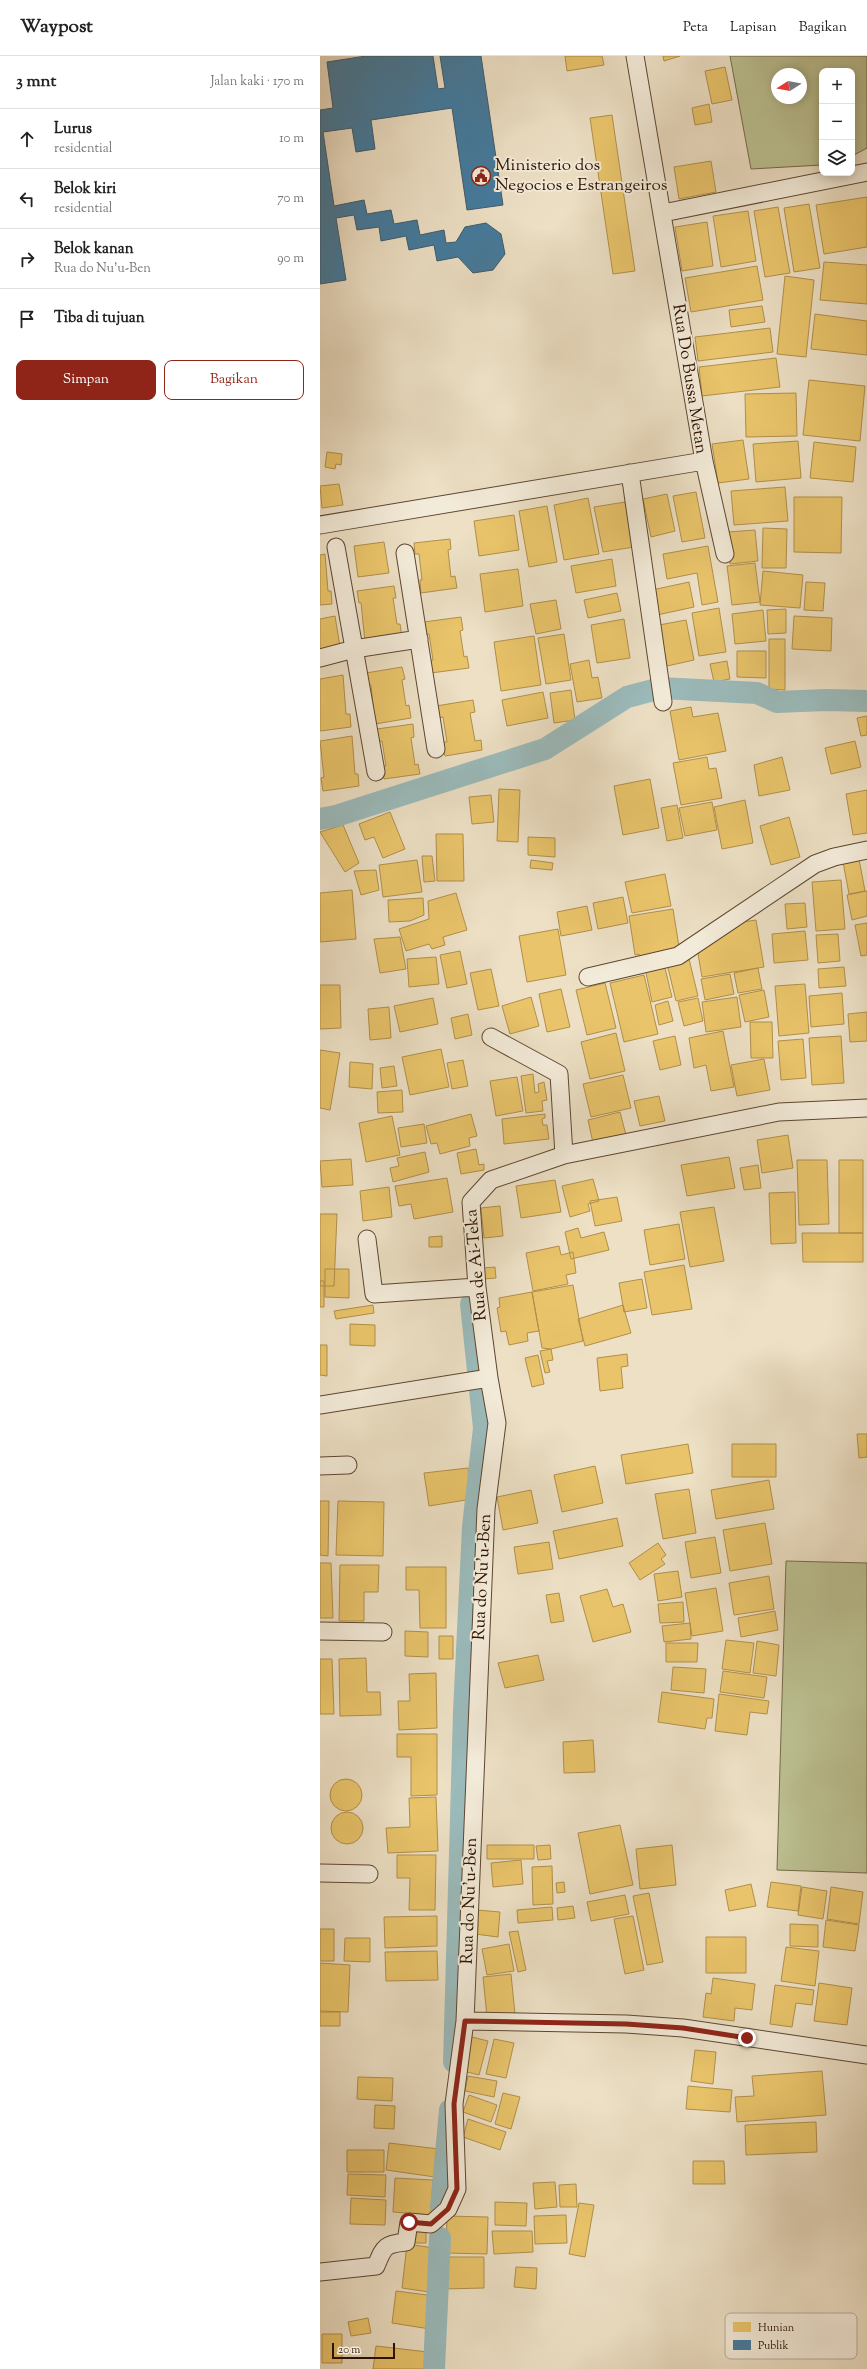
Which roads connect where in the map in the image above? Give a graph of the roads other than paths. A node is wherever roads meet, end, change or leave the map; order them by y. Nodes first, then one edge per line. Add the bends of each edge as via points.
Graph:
1 (635, 56) edge
2 (867, 172) edge
3 (663, 213) junction
4 (704, 461) junction
5 (630, 473) junction
6 (320, 525) edge
7 (336, 548) dead end
8 (405, 553) dead end
9 (725, 554) dead end
10 (419, 639) junction
11 (354, 649) junction
12 (320, 658) edge
13 (663, 702) dead end
14 (436, 749) dead end
15 (376, 772) dead end
16 (867, 850) edge
17 (588, 977) dead end
18 (491, 1037) dead end
19 (867, 1108) edge
20 (564, 1155) junction
21 (366, 1239) dead end
22 (477, 1288) junction
23 (489, 1378) junction
24 (320, 1406) edge
25 (348, 1465) dead end
26 (320, 1466) edge
27 (320, 1631) edge
28 (383, 1632) dead end
29 (320, 1873) edge
30 (369, 1874) dead end
31 (465, 2021) junction
32 (867, 2055) edge
33 (320, 2272) edge

1 - 3 street, Rua Do Bussa Metan
2 - 3 street
3 - 4 street, Rua Do Bussa Metan
4 - 5 street, Rua Do Bussa Metan
4 - 9 street
5 - 6 street, Rua Do Bussa Metan
5 - 13 street
7 - 11 street
8 - 10 street
10 - 11 street
10 - 14 street
11 - 12 street
11 - 15 street
16 - 17 street via 816,864 678,956
18 - 20 street via 559,1074
19 - 20 street, Rua de Ai-Teka via 779,1112
20 - 22 street, Rua de Ai-Teka via 491,1180 471,1202
21 - 22 street via 374,1294
22 - 23 street, Rua de Ai-Teka
23 - 24 street
23 - 31 street, Rua do Nu'u-Ben via 497,1423 486,1509
25 - 26 street
27 - 28 street
29 - 30 street
31 - 32 street via 626,2024 683,2028
31 - 33 street, Rua do Nu'u-Ben via 454,2104 457,2189 448,2209 431,2224 409,2222 406,2242 391,2243 382,2250 376,2266

